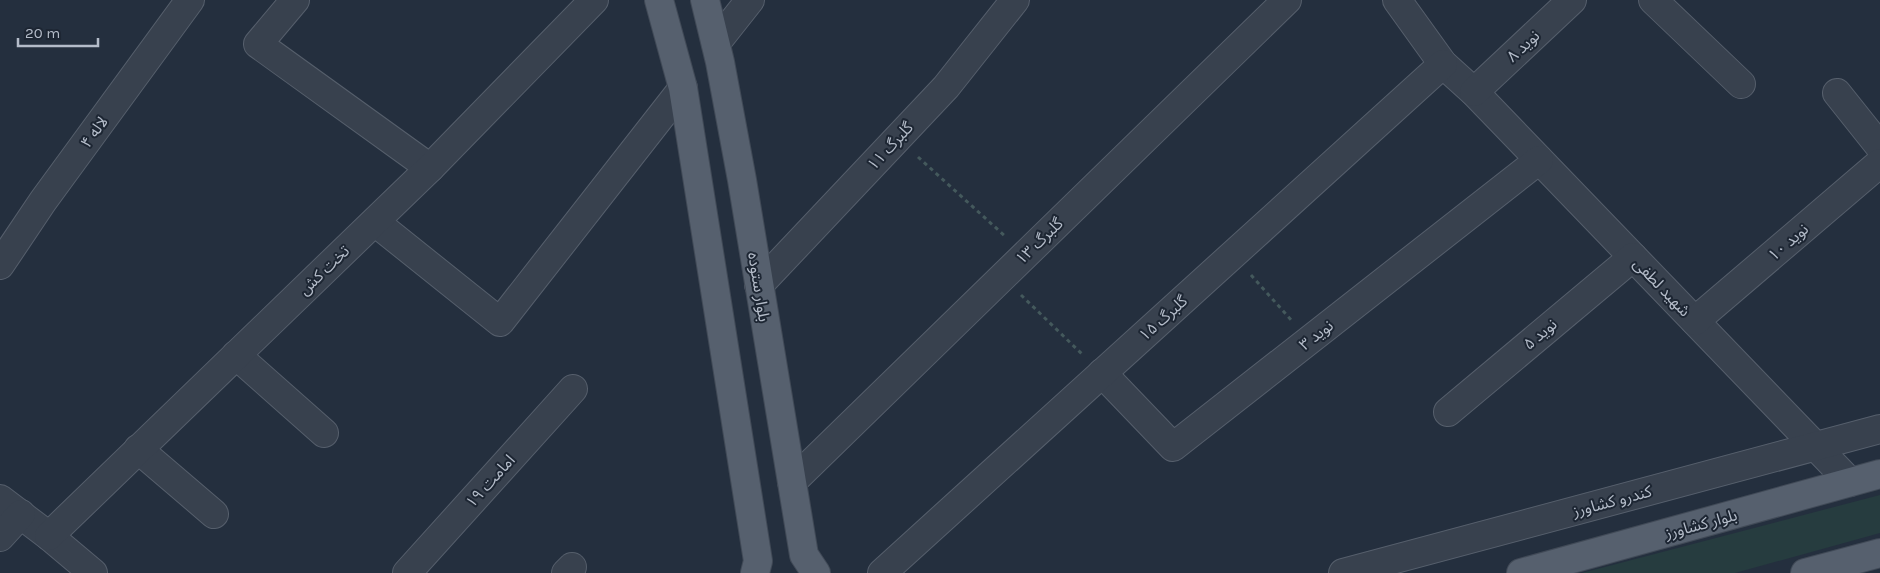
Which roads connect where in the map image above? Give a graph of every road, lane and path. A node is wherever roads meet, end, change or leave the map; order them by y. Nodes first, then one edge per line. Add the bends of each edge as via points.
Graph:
1 (190, 0) edge
2 (295, 0) edge
3 (594, 0) edge
4 (659, 0) edge
5 (705, 0) edge
6 (750, 0) edge
7 (1015, 0) edge
8 (1287, 0) edge
9 (1572, 0) edge
10 (1653, 0) edge
11 (1401, 2) edge
12 (716, 43) junction
13 (1443, 64) junction
14 (1741, 84) dead end
15 (683, 88) junction
16 (1474, 92) junction
17 (1837, 93) dead end
18 (898, 138) junction
19 (1880, 146) edge
20 (1539, 160) junction
21 (1880, 163) edge
22 (430, 168) junction
23 (375, 222) junction
24 (1025, 255) junction
25 (1233, 255) junction
26 (1633, 257) junction
27 (0, 265) edge
28 (1003, 277) junction
29 (759, 285) junction
30 (1695, 322) junction
31 (1309, 340) junction
32 (236, 355) junction
33 (1102, 373) junction
34 (573, 389) dead end
35 (1448, 412) dead end
36 (1880, 430) edge
37 (324, 433) dead end
38 (1816, 447) junction
39 (138, 449) junction
40 (1880, 474) edge
41 (792, 482) junction
42 (1850, 482) junction
43 (10, 506) edge
44 (214, 514) dead end
45 (49, 536) junction
46 (0, 537) edge
47 (1880, 553) edge
48 (80, 569) edge
49 (407, 573) edge
50 (755, 573) edge
51 (816, 573) edge
52 (882, 573) edge
53 (1344, 573) edge
54 (1521, 573) edge
55 (1806, 573) edge

1 - 27 street, لاله ۴
2 - 22 street via 258,44
3 - 22 street, تخت کش
4 - 15 main road
5 - 12 main road, بلوار ستوده
6 - 12 street
7 - 18 street, گلبرگ ۱۱ via 946,87
8 - 24 street, گلبرگ ۱۳
9 - 16 street, نوید ۸
10 - 14 street
11 - 13 street, شهید لطفی
12 - 29 main road, بلوار ستوده
13 - 16 street, شهید لطفی
13 - 25 street, گلبرگ ۱۵
15 - 23 street via 500,322
15 - 50 main road via 758,561
16 - 20 street, شهید لطفی
17 - 19 street
18 - 24 path
18 - 29 street, گلبرگ ۱۱
20 - 26 street, شهید لطفی
20 - 31 street, نوید ۳
21 - 30 street, نوید ۱۰
22 - 23 street, تخت کش
23 - 32 street, تخت کش
24 - 28 street, گلبرگ ۱۳
25 - 31 path
25 - 33 street, گلبرگ ۱۵
26 - 30 street, شهید لطفی
26 - 35 street, نوید ۵
28 - 33 path
28 - 41 street, گلبرگ ۱۳
29 - 41 main road, بلوار ستوده
30 - 38 street, شهید لطفی
31 - 33 street, نوید ۳ via 1173,447
32 - 37 street
32 - 39 street, تخت کش
33 - 52 street, گلبرگ ۱۵
34 - 49 street, امامت ۱۹
36 - 38 street, کندرو کشاورز
38 - 42 street, شهید لطفی
38 - 53 street, کندرو کشاورز
39 - 44 street
39 - 45 street, تخت کش
40 - 42 main road, بلوار کشاورز
41 - 51 main road, بلوار ستوده via 804,554
42 - 54 main road, بلوار کشاورز
43 - 45 street
43 - 46 street
45 - 48 street
47 - 55 main road

